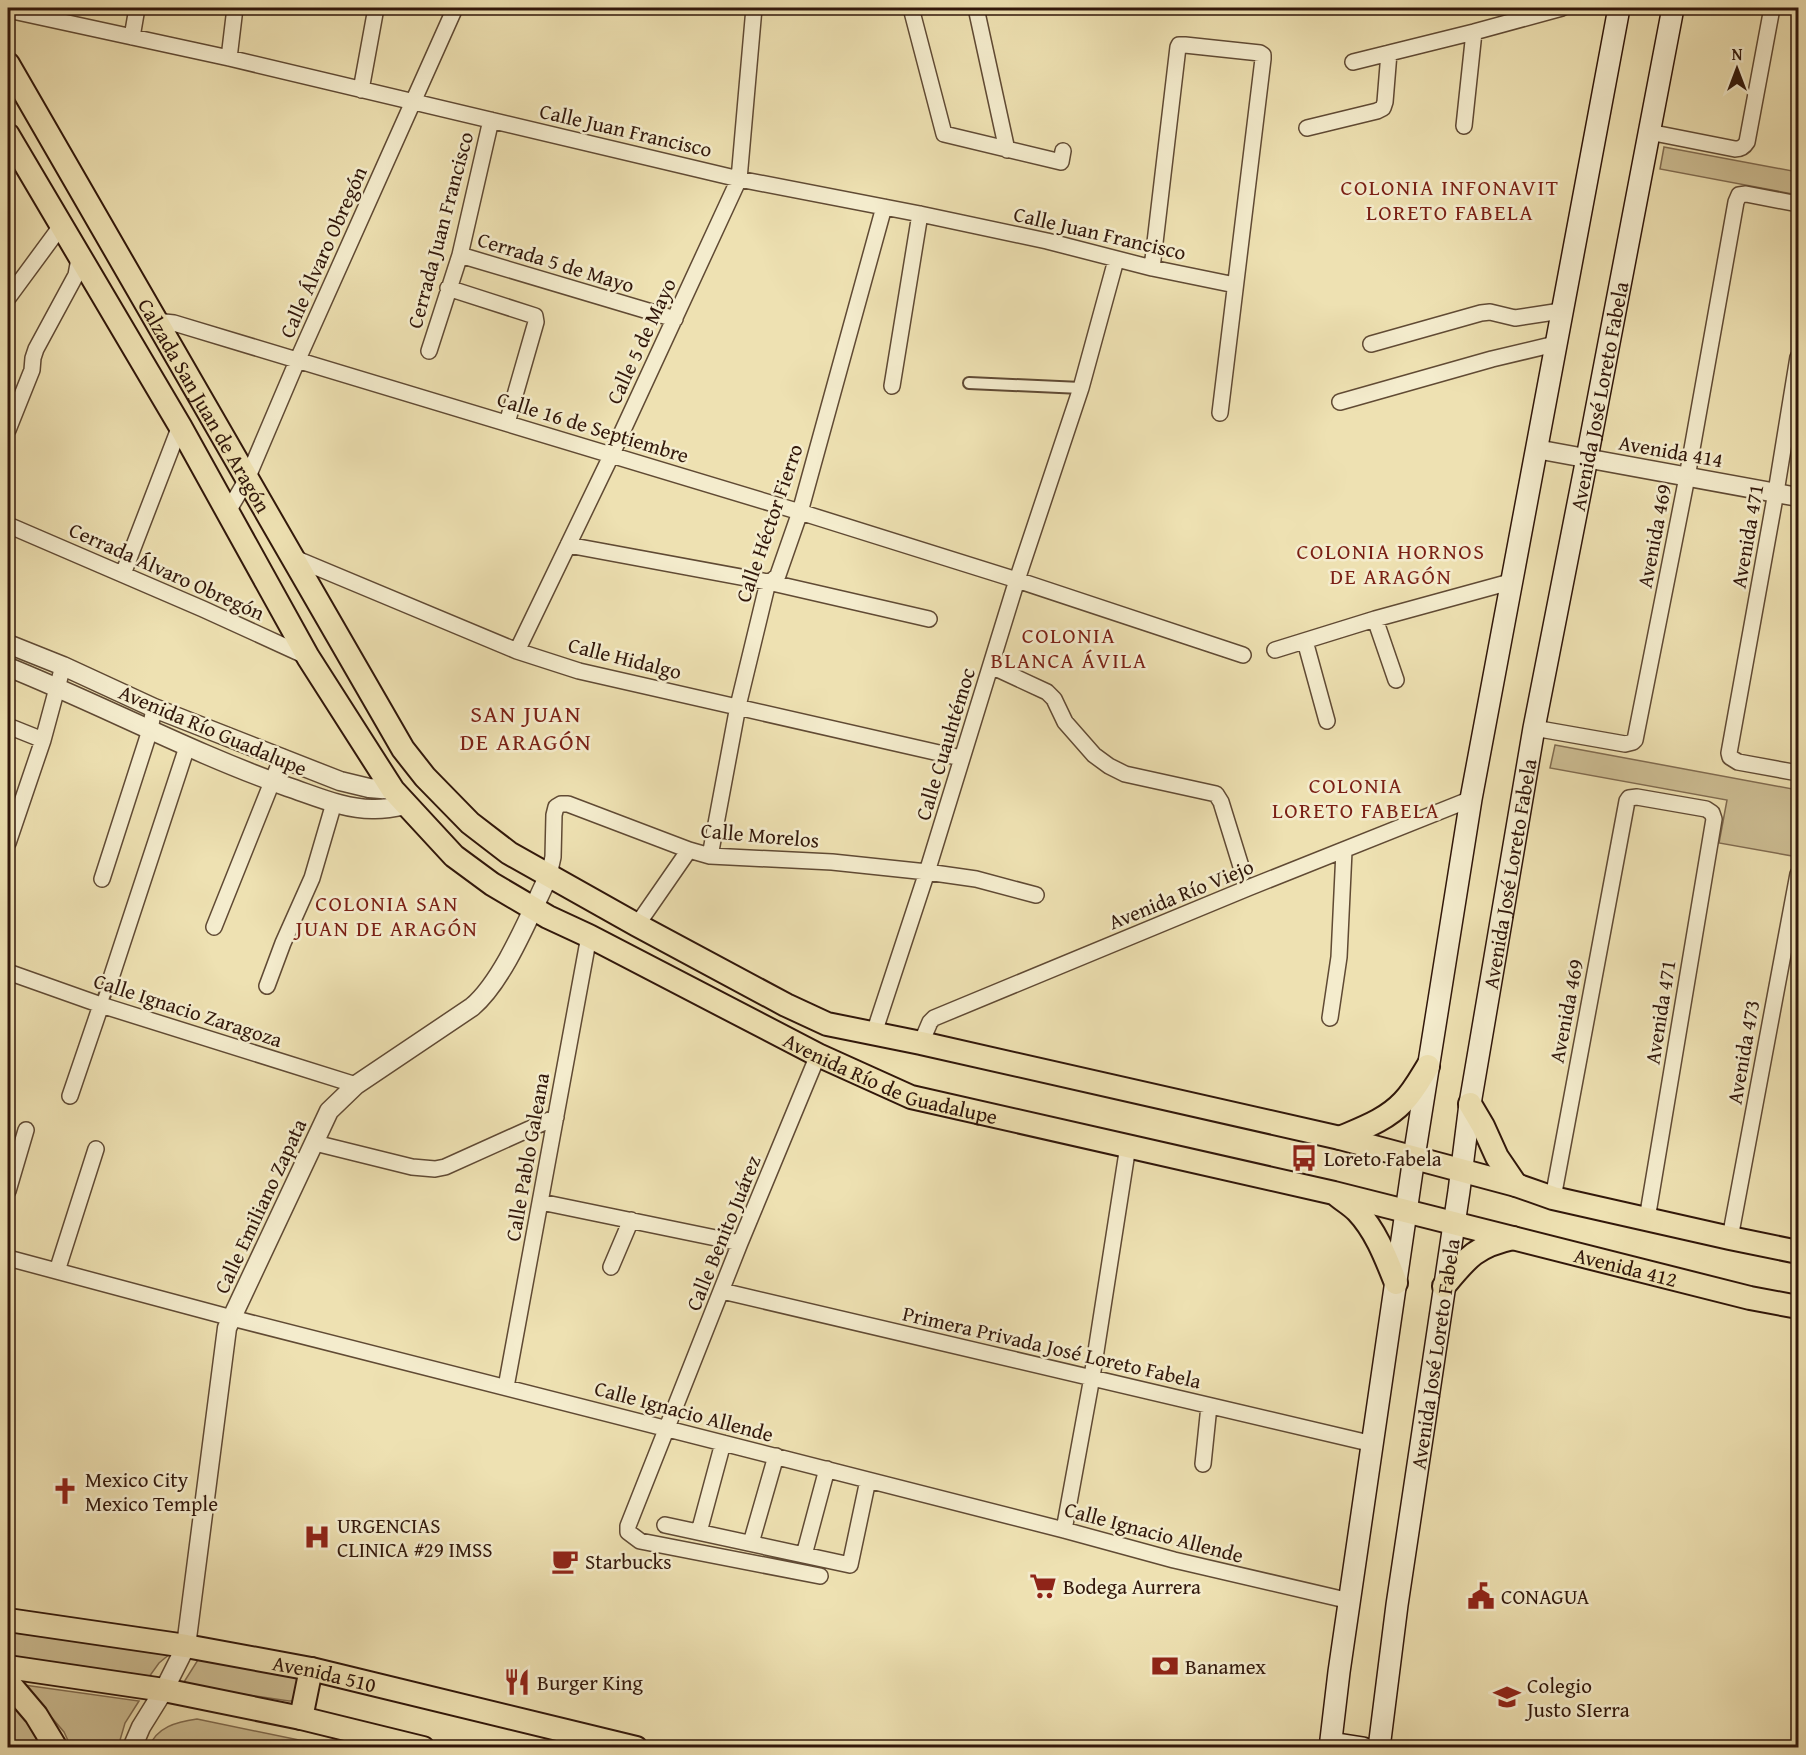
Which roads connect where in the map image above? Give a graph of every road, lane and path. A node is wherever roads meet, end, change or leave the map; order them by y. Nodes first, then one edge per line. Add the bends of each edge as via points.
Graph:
1 (137, 8) edge
2 (235, 8) edge
3 (376, 8) edge
4 (455, 8) edge
5 (754, 8) edge
6 (911, 8) edge
7 (976, 8) edge
8 (1562, 8) edge
9 (1618, 8) edge
10 (1673, 8) edge
11 (1772, 8) edge
12 (8, 10) edge
13 (41, 12) edge
14 (1474, 32) junction
15 (132, 37) junction
16 (1389, 53) junction
17 (229, 58) junction
18 (1353, 62) dead end
19 (8, 64) edge
20 (361, 90) junction
21 (413, 101) junction
22 (491, 120) junction
23 (1464, 126) dead end
24 (1307, 128) dead end
25 (1649, 132) junction
26 (8, 135) edge
27 (1007, 150) junction
28 (1063, 151) dead end
29 (739, 179) junction
30 (1798, 204) edge
31 (884, 207) junction
32 (920, 214) junction
33 (61, 226) junction
34 (460, 255) junction
35 (79, 259) junction
36 (1116, 260) junction
37 (1152, 268) junction
38 (1235, 285) junction
39 (448, 288) junction
40 (8, 298) edge
41 (1561, 311) junction
42 (675, 319) junction
43 (155, 321) junction
44 (1371, 344) dead end
45 (1555, 344) junction
46 (429, 351) dead end
47 (1798, 357) edge
48 (298, 359) junction
49 (969, 383) dead end
50 (892, 386) dead end
51 (1081, 388) junction
52 (1340, 402) dead end
53 (1220, 413) dead end
54 (507, 423) junction
55 (180, 426) junction
56 (8, 430) edge
57 (1536, 449) junction
58 (611, 456) junction
59 (1587, 458) junction
60 (1687, 477) junction
61 (247, 479) junction
62 (1776, 492) junction
63 (1798, 496) edge
64 (800, 512) junction
65 (227, 513) junction
66 (8, 525) edge
67 (568, 545) junction
68 (292, 557) junction
69 (123, 574) junction
70 (1017, 580) junction
71 (768, 582) junction
72 (1510, 582) junction
73 (929, 619) dead end
74 (1375, 619) junction
75 (1305, 641) junction
76 (8, 644) edge
77 (1275, 650) dead end
78 (517, 651) junction
79 (1244, 655) dead end
80 (309, 657) junction
81 (63, 666) junction
82 (991, 666) junction
83 (8, 667) edge
84 (1396, 680) dead end
85 (57, 687) junction
86 (738, 706) junction
87 (154, 708) junction
88 (1327, 721) dead end
89 (8, 726) edge
90 (1534, 728) junction
91 (150, 729) junction
92 (43, 740) junction
93 (187, 747) junction
94 (403, 749) joint
95 (282, 757) junction
96 (961, 758) junction
97 (1798, 773) edge
98 (271, 781) junction
99 (400, 797) junction
100 (1629, 798) joint
101 (1471, 799) junction
102 (334, 803) junction
103 (8, 843) edge
104 (690, 850) junction
105 (1344, 851) junction
106 (710, 856) junction
107 (927, 872) junction
108 (1243, 873) dead end
109 (1798, 874) edge
110 (549, 875) junction
111 (102, 879) dead end
112 (1036, 895) dead end
113 (533, 908) junction
114 (637, 925) junction
115 (214, 927) dead end
116 (589, 936) junction
117 (8, 972) edge
118 (111, 978) joint
119 (267, 986) dead end
120 (101, 1005) junction
121 (1330, 1018) dead end
122 (874, 1034) junction
123 (921, 1043) junction
124 (818, 1055) junction
125 (1428, 1066) junction
126 (356, 1085) junction
127 (70, 1096) dead end
128 (1470, 1104) junction
129 (556, 1117) junction
130 (26, 1130) dead end
131 (1340, 1138) junction
132 (315, 1143) junction
133 (1128, 1146) junction
134 (96, 1149) dead end
135 (1413, 1157) junction
136 (1461, 1170) junction
137 (1516, 1185) junction
138 (8, 1191) edge
139 (1334, 1193) junction
140 (1553, 1198) junction
141 (541, 1202) junction
142 (1406, 1212) junction
143 (1647, 1219) junction
144 (631, 1220) junction
145 (1454, 1222) junction
146 (1513, 1238) junction
147 (1730, 1239) junction
148 (740, 1243) junction
149 (1798, 1252) edge
150 (8, 1258) edge
151 (611, 1267) dead end
152 (57, 1271) junction
153 (1396, 1283) junction
154 (1444, 1287) junction
155 (722, 1291) junction
156 (1798, 1307) edge
157 (232, 1318) junction
158 (1092, 1377) junction
159 (506, 1387) junction
160 (1209, 1406) junction
161 (668, 1428) junction
162 (723, 1443) junction
163 (1373, 1444) junction
164 (776, 1456) junction
165 (1203, 1464) dead end
166 (827, 1469) junction
167 (868, 1480) junction
168 (665, 1525) dead end
169 (1064, 1530) junction
170 (699, 1532) junction
171 (751, 1543) junction
172 (804, 1555) junction
173 (820, 1576) dead end
174 (1350, 1601) junction
175 (8, 1620) edge
176 (186, 1646) junction
177 (8, 1668) edge
178 (311, 1669) junction
179 (8, 1683) edge
180 (164, 1690) junction
181 (301, 1718) junction
182 (1331, 1745) edge
183 (56, 1748) edge
184 (132, 1748) edge
185 (423, 1748) edge
186 (636, 1748) edge
187 (1363, 1748) edge
188 (1378, 1748) edge

1 - 15 street
2 - 17 street
3 - 20 street
4 - 21 street, Calle Álvaro Obregón
5 - 29 street
6 - 27 street via 944,134
7 - 27 street
8 - 14 street
9 - 41 main road
10 - 25 main road, Avenida José Loreto Fabela
11 - 25 street via 1743,147 1735,149
12 - 13 street, Calle Juan Francisco
13 - 15 street, Calle Juan Francisco
14 - 16 street
14 - 23 street
15 - 17 street, Calle Juan Francisco
16 - 18 street
16 - 24 street via 1383,108
17 - 20 street, Calle Juan Francisco
19 - 43 main road, Calzada San Juan de Aragón
20 - 21 street, Calle Juan Francisco
21 - 22 street, Calle Juan Francisco
21 - 48 street, Calle Álvaro Obregón
22 - 29 street, Calle Juan Francisco
22 - 34 street, Cerrada Juan Francisco
25 - 59 main road, Avenida José Loreto Fabela
26 - 33 main road, Calzada San Juan de Aragón
27 - 28 street via 1060,162
29 - 31 street, Calle Juan Francisco
29 - 42 street, Calle 5 de Mayo
30 - 60 street, Avenida 469 via 1746,194 1736,202
31 - 32 street, Calle Juan Francisco
31 - 64 street, Calle Héctor Fierro
32 - 36 street, Calle Juan Francisco
32 - 50 street
33 - 35 main road, Calzada San Juan de Aragón
33 - 40 street
34 - 39 street, Cerrada Juan Francisco
34 - 42 street, Cerrada 5 de Mayo
35 - 55 main road, Calzada San Juan de Aragón
35 - 56 street via 76,274 36,349 32,370
36 - 37 street, Calle Juan Francisco
36 - 51 street, Calle Cuauhtémoc
37 - 38 street, Calle Juan Francisco
37 - 38 street via 1178,47 1257,52 1263,55
38 - 53 street
39 - 46 street, Cerrada Juan Francisco
39 - 54 street via 536,316
41 - 44 street via 1515,318 1481,313
41 - 45 main road
42 - 58 street, Calle 5 de Mayo
43 - 48 street, Calle 16 de Septiembre
43 - 61 main road, Calzada San Juan de Aragón
45 - 52 street
45 - 57 main road
47 - 62 street, Avenida 471
48 - 54 street, Calle 16 de Septiembre
48 - 61 street, Calle Álvaro Obregón
49 - 51 street
51 - 70 street, Calle Cuauhtémoc
54 - 58 street, Calle 16 de Septiembre
55 - 65 main road, Calzada San Juan de Aragón
55 - 69 street
57 - 59 street, Avenida 414
57 - 72 main road
58 - 64 street, Calle 16 de Septiembre
58 - 67 street, Calle 5 de Mayo
59 - 60 street, Avenida 414
59 - 90 main road, Avenida José Loreto Fabela
60 - 62 street, Avenida 414
60 - 90 street, Avenida 469 via 1633,742 1625,744
61 - 65 street, Calle Álvaro Obregón
61 - 68 main road, Calzada San Juan de Aragón
62 - 63 street, Avenida 414
62 - 97 street, Avenida 471 via 1729,748 1730,757 1738,762
64 - 70 street, Calle 16 de Septiembre
64 - 71 street, Calle Héctor Fierro via 778,575
65 - 80 main road, Calzada San Juan de Aragón
66 - 69 street, Cerrada Álvaro Obregón
67 - 71 street
67 - 78 street, Calle 5 de Mayo
68 - 78 street, Calle Hidalgo
68 - 94 main road, Calzada San Juan de Aragón
69 - 80 street, Cerrada Álvaro Obregón
70 - 79 street, Calle 16 de Septiembre
70 - 82 street, Calle Cuauhtémoc
71 - 73 street
71 - 86 street, Calle Héctor Fierro
72 - 74 street
72 - 101 main road
74 - 75 street
74 - 84 street
75 - 77 street
75 - 88 street
76 - 81 street, Avenida Río Guadalupe
78 - 86 street, Calle Hidalgo via 579,671
80 - 99 main road, Calzada San Juan de Aragón
81 - 85 street
81 - 87 street, Avenida Río Guadalupe
82 - 96 street, Calle Cuauhtémoc
82 - 108 street via 1047,692 1065,722 1109,766 1125,774 1216,794
83 - 85 street, Avenida Río Guadalupe
85 - 91 street, Avenida Río Guadalupe
85 - 92 street
86 - 96 street, Calle Hidalgo
86 - 106 street, Calle Héctor Fierro
87 - 91 street
87 - 95 street, Avenida Río Guadalupe
89 - 92 street
90 - 128 main road, Avenida José Loreto Fabela
91 - 93 street, Avenida Río Guadalupe
91 - 111 street
92 - 103 street
93 - 98 street, Avenida Río Guadalupe
93 - 118 street
94 - 110 main road, Avenida Río de Guadalupe via 470,823 509,853
95 - 98 street
95 - 99 street, Avenida Río Guadalupe via 340,781
96 - 107 street, Calle Cuauhtémoc
98 - 102 street, Avenida Río Guadalupe
98 - 115 street
99 - 102 street, Avenida Río Guadalupe via 374,809
99 - 113 main road, Avenida Río de Guadalupe via 454,856
100 - 140 street, Avenida 469
100 - 143 street, Avenida 471 via 1706,809 1714,819
101 - 105 street, Avenida Río Viejo
101 - 125 main road
102 - 119 street via 312,878
104 - 106 street, Calle Morelos
104 - 110 street, Calle Morelos via 561,804 554,815
104 - 114 street
105 - 121 street via 1339,957
105 - 123 street, Avenida Río Viejo via 934,1018
106 - 107 street, Calle Morelos
107 - 112 street, Calle Morelos via 976,879
107 - 122 street, Calle Cuauhtémoc
109 - 147 street, Avenida 473
110 - 113 street, Calle Emiliano Zapata
110 - 114 main road, Avenida Río de Guadalupe
113 - 116 main road, Avenida Río de Guadalupe
113 - 126 street, Calle Emiliano Zapata via 484,997
114 - 122 main road, Avenida Río de Guadalupe via 827,1024
116 - 124 main road, Avenida Río de Guadalupe
116 - 129 street, Calle Pablo Galeana
117 - 120 street, Calle Ignacio Zaragoza
118 - 120 street
120 - 126 street, Calle Ignacio Zaragoza
120 - 127 street
122 - 123 main road, Avenida Río de Guadalupe
123 - 131 main road, Avenida Río de Guadalupe
124 - 133 main road, Avenida Río de Guadalupe via 911,1097
124 - 148 street, Calle Benito Juárez
125 - 131 main road via 1402,1103 1372,1125
125 - 135 main road
126 - 132 street, Calle Emiliano Zapata via 329,1111
128 - 136 main road, Avenida José Loreto Fabela
128 - 137 main road
129 - 132 street via 435,1169
129 - 141 street, Calle Pablo Galeana
130 - 138 street
131 - 135 main road, Avenida Río de Guadalupe
132 - 157 street, Calle Emiliano Zapata
133 - 139 main road, Avenida Río de Guadalupe
133 - 158 street
134 - 152 street
135 - 136 main road, Avenida Río de Guadalupe
135 - 142 main road
136 - 137 main road
136 - 145 main road, Avenida José Loreto Fabela
137 - 140 main road
139 - 142 main road, Avenida Río de Guadalupe
139 - 153 main road via 1357,1211 1371,1230
140 - 143 main road
141 - 144 street
141 - 159 street, Calle Pablo Galeana
142 - 145 main road, Avenida Río de Guadalupe
142 - 153 main road
143 - 147 main road
144 - 148 street
144 - 151 street
145 - 146 main road, Avenida 412
145 - 154 main road, Avenida José Loreto Fabela
146 - 154 main road via 1476,1251
146 - 156 main road, Avenida 412
147 - 149 main road
148 - 155 street, Calle Benito Juárez
150 - 152 street, Calle Ignacio Allende
152 - 157 street, Calle Ignacio Allende
153 - 163 main road
154 - 188 main road, Avenida José Loreto Fabela
155 - 158 street, Primera Privada José Loreto Fabela
155 - 161 street, Calle Benito Juárez
157 - 159 street, Calle Ignacio Allende
157 - 176 street, Calle Emiliano Zapata via 224,1342
158 - 160 street, Primera Privada José Loreto Fabela
158 - 169 street
159 - 161 street, Calle Ignacio Allende
160 - 163 street, Primera Privada José Loreto Fabela
160 - 165 street
161 - 162 street, Calle Ignacio Allende
161 - 173 street, Calle Benito Juárez via 629,1519 628,1532 633,1537
162 - 164 street, Calle Ignacio Allende
162 - 170 street
163 - 174 main road
164 - 166 street, Calle Ignacio Allende
164 - 171 street
166 - 167 street, Calle Ignacio Allende
166 - 172 street
167 - 169 street, Calle Ignacio Allende
167 - 172 street via 850,1565
168 - 170 street
169 - 174 street, Calle Ignacio Allende
170 - 171 street
171 - 172 street
174 - 182 main road
175 - 176 main road, Avenida 510
176 - 178 main road, Avenida 510
176 - 180 street, Calle Emiliano Zapata
177 - 180 main road
178 - 181 main road
178 - 186 main road, Avenida 510
179 - 183 main road via 36,1715
180 - 181 main road
180 - 184 street, Calle Emiliano Zapata
181 - 185 main road
182 - 187 main road

